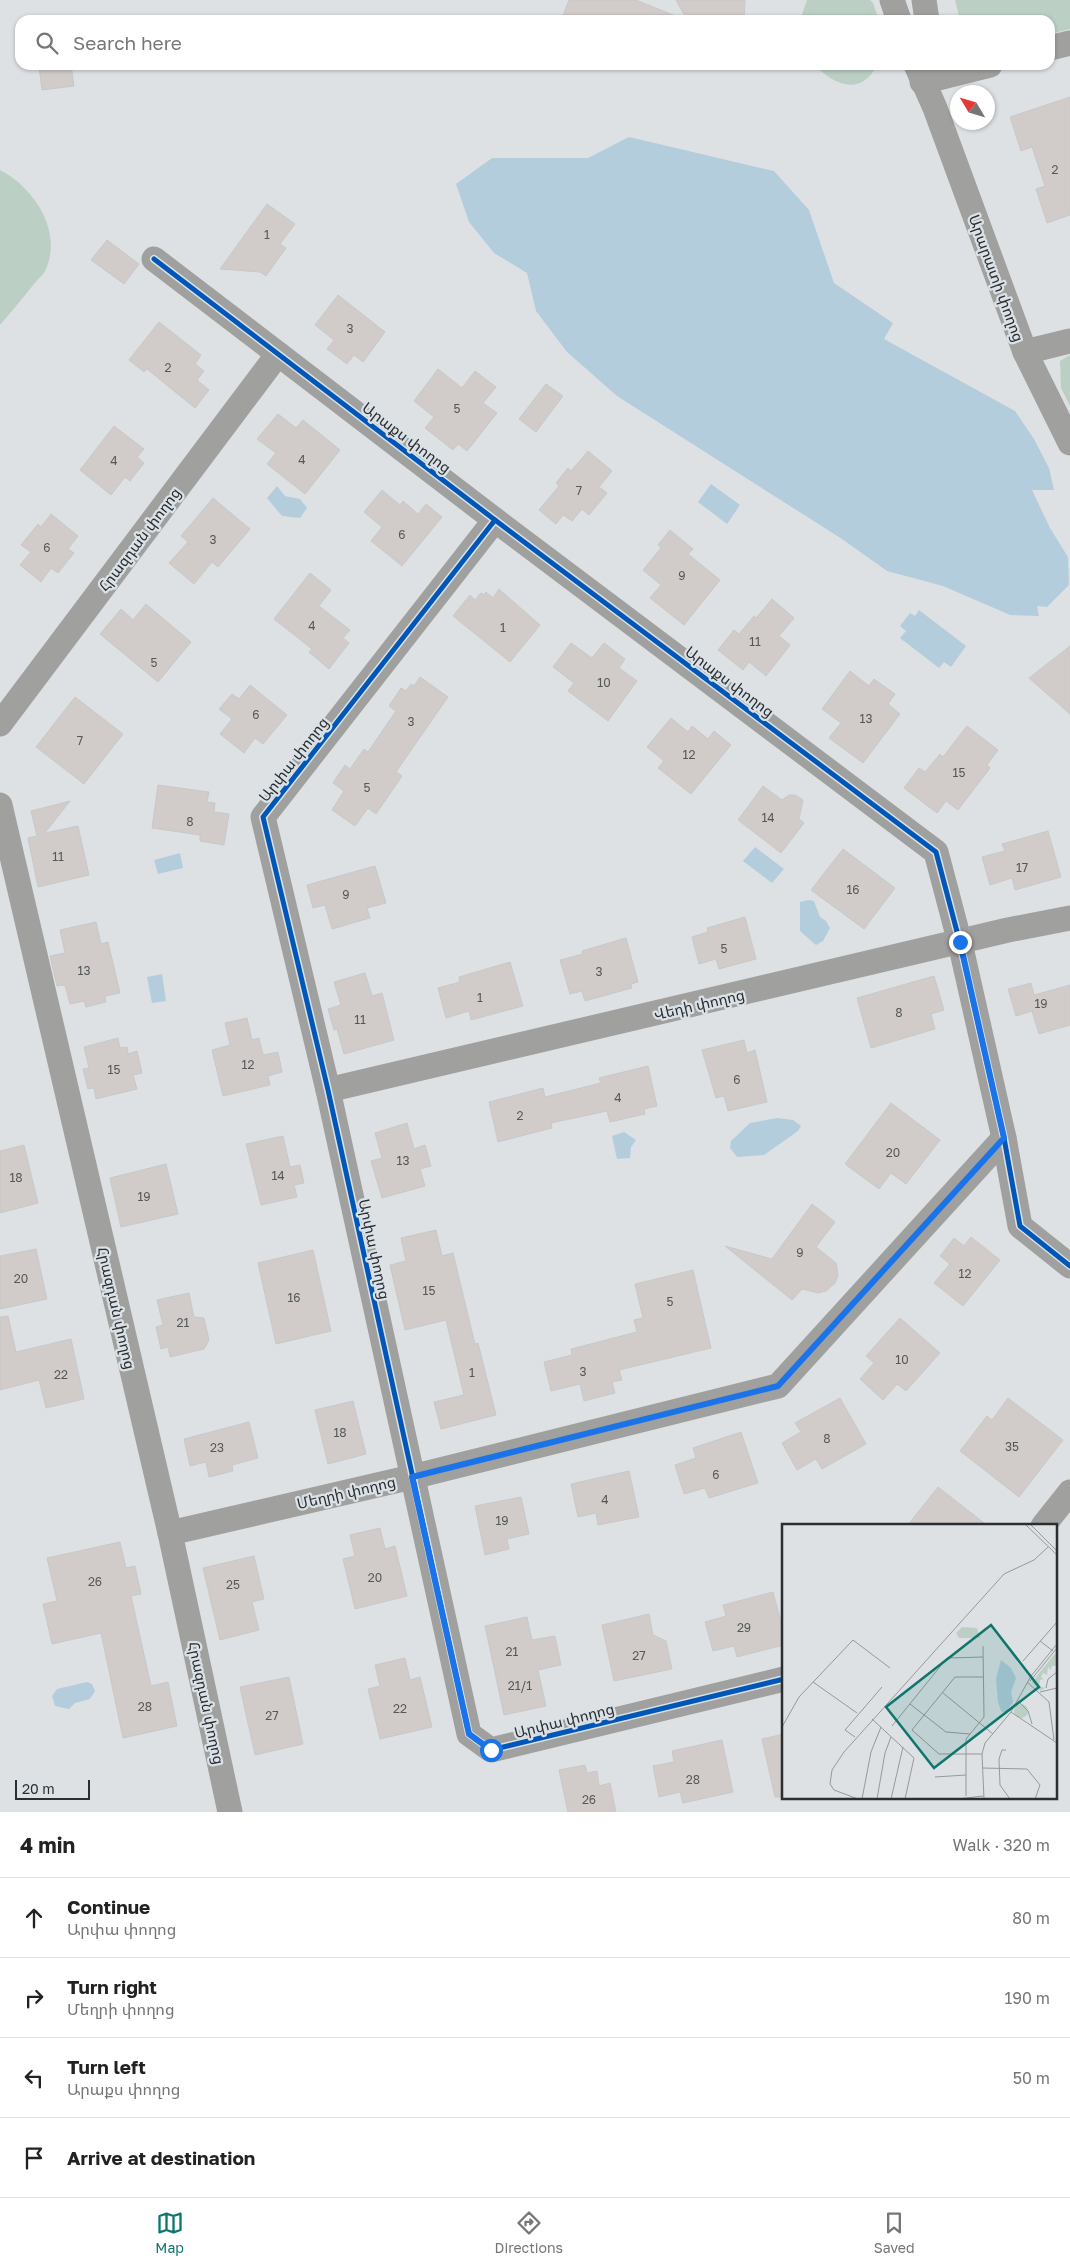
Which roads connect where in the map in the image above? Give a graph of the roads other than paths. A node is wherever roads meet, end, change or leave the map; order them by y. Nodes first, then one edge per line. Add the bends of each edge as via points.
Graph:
1 (892, 0) edge
2 (924, 0) edge
3 (897, 15) edge
4 (926, 15) edge
5 (1070, 42) edge
6 (1055, 46) edge
7 (951, 70) edge
8 (927, 73) edge
9 (154, 258) dead end
10 (1070, 341) edge
11 (1025, 352) junction
12 (278, 354) junction
13 (1070, 443) edge
14 (495, 520) junction
15 (0, 724) edge
16 (0, 805) edge
17 (1070, 918) edge
18 (960, 942) junction
19 (328, 1090) junction
20 (1004, 1138) junction
21 (1070, 1266) edge
22 (412, 1477) junction
23 (1070, 1492) edge
24 (1045, 1524) edge
25 (170, 1533) junction
26 (782, 1679) edge
27 (230, 1812) edge

1 - 3 street
2 - 4 street
5 - 6 street
7 - 8 street
8 - 11 street, Արարատի փողոց via 935,108
9 - 12 street, Արաքս փողոց
10 - 11 street
11 - 13 street, Արարատի փողոց
12 - 14 street, Արաքս փողոց
12 - 15 street, Հրազդան փողոց
14 - 18 street, Արաքս փողոց via 936,852
14 - 19 street, Արփա փողոց via 263,817
16 - 25 street, Հրազդան փողոց
17 - 18 street, Վեդի փողոց
18 - 19 street, Վեդի փողոց
18 - 20 street, Արաքս փողոց
19 - 22 street, Արփա փողոց
20 - 21 street, Արաքս փողոց via 1020,1226
20 - 22 street, Մեղրի փողոց via 778,1386
22 - 25 street, Մեղրի փողոց
22 - 26 street, Արփա փողոց via 469,1734 491,1750
23 - 24 street
25 - 27 street, Հրազդան փողոց

